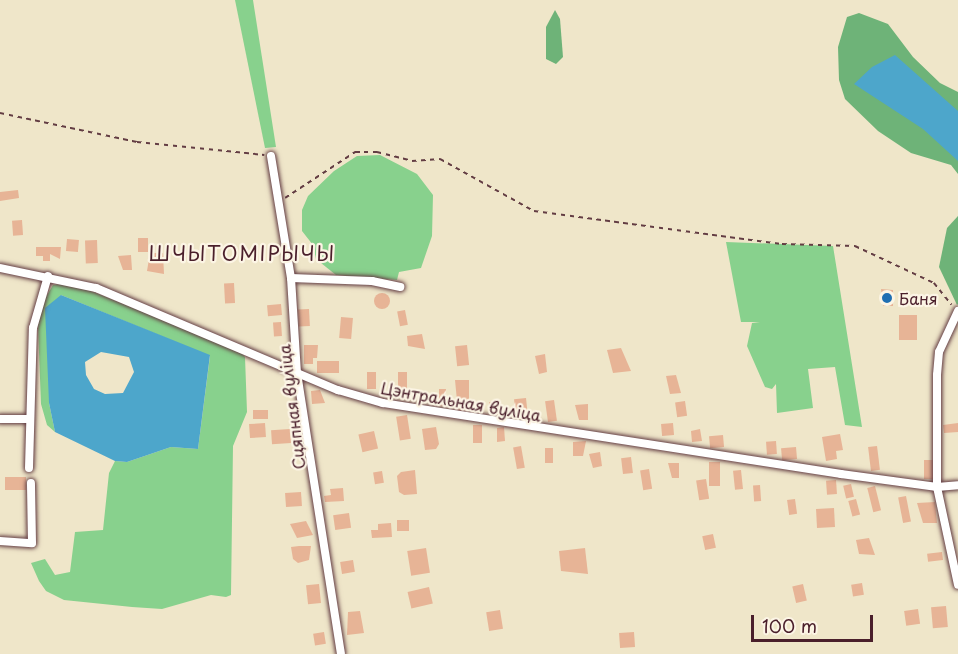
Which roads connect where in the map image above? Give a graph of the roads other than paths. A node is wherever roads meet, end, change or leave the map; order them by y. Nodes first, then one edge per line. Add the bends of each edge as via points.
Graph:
1 (271, 156) road end
2 (0, 268) edge
3 (48, 276) junction
4 (291, 278) junction
5 (400, 287) dead end
6 (958, 310) edge
7 (297, 373) junction
8 (0, 419) edge
9 (30, 419) junction
10 (29, 468) dead end
11 (31, 483) dead end
12 (958, 485) edge
13 (937, 487) junction
14 (0, 541) edge
15 (958, 585) edge
16 (341, 654) edge

1 - 4 street, Сцяпная вуліца
2 - 3 street, Цэнтральная вуліца
3 - 7 street, Цэнтральная вуліца via 107,292
3 - 9 street via 33,328
4 - 5 street via 372,281
4 - 7 street, Сцяпная вуліца
6 - 13 street via 939,352
7 - 13 street, Цэнтральная вуліца via 383,403
7 - 16 street, Сцяпная вуліца
8 - 9 street
9 - 10 street
11 - 14 street via 32,543
12 - 13 street, Цэнтральная вуліца
13 - 15 street

